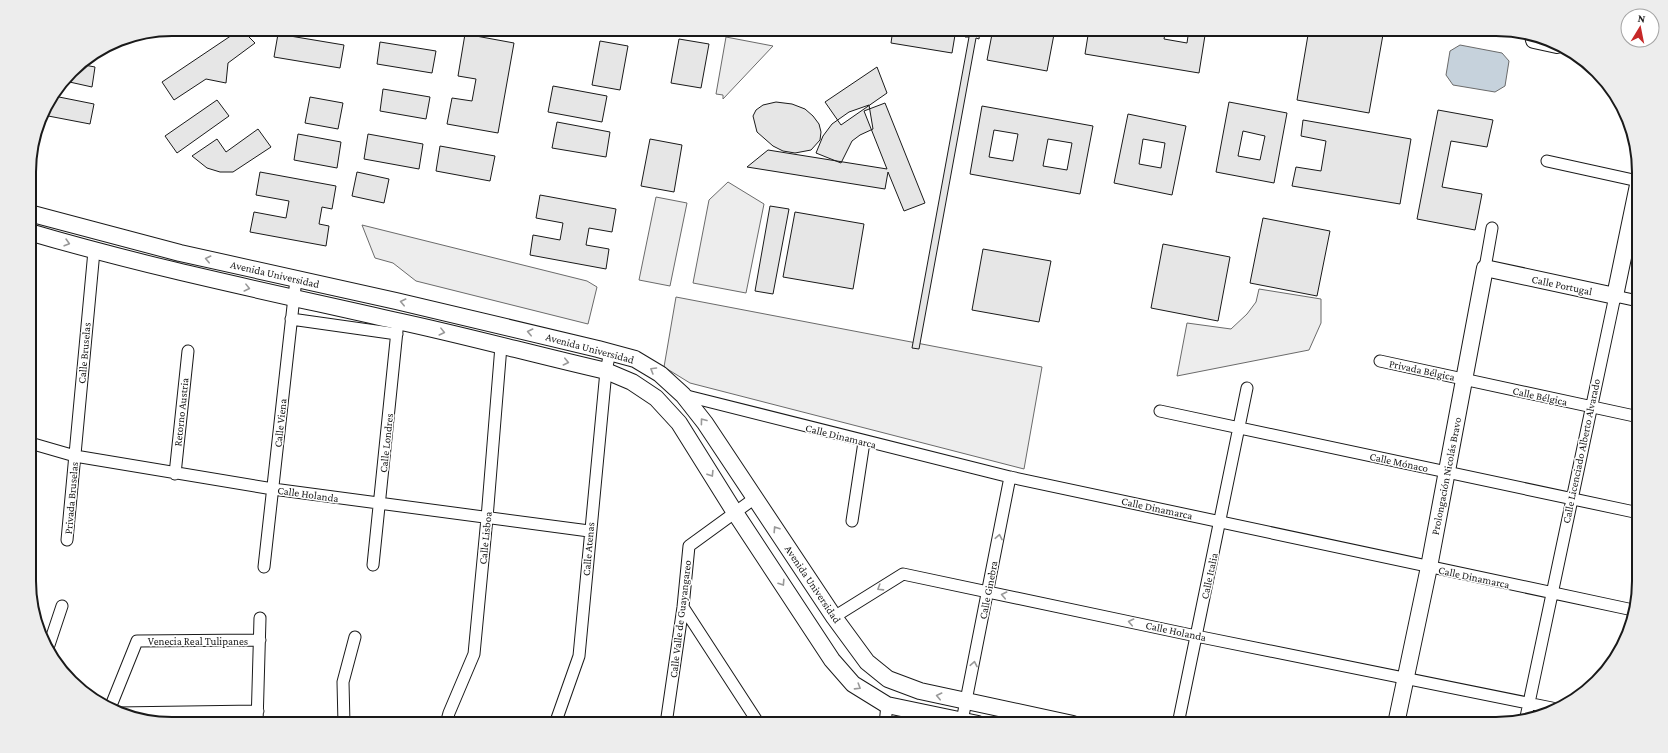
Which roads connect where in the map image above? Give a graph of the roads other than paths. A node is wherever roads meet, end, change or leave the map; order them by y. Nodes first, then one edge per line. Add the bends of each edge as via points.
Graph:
1 (1547, 161) dead end
2 (1632, 180) edge
3 (1632, 213) edge
4 (36, 215) edge
5 (1492, 228) dead end
6 (36, 234) edge
7 (94, 251) junction
8 (1485, 268) junction
9 (296, 278) junction
10 (1614, 296) junction
11 (293, 299) junction
12 (1632, 300) edge
13 (291, 319) junction
14 (398, 328) junction
15 (501, 346) junction
16 (188, 351) dead end
17 (610, 352) junction
18 (1380, 361) dead end
19 (606, 371) junction
20 (1464, 380) junction
21 (1247, 388) dead end
22 (683, 395) junction
23 (1590, 406) junction
24 (1160, 411) dead end
25 (1632, 416) edge
26 (1239, 428) junction
27 (864, 442) junction
28 (36, 444) edge
29 (75, 456) junction
30 (1446, 472) junction
31 (175, 474) junction
32 (1010, 477) junction
33 (273, 489) junction
34 (755, 498) junction
35 (1571, 499) junction
36 (379, 504) junction
37 (734, 511) junction
38 (1632, 512) edge
39 (487, 518) junction
40 (852, 521) dead end
41 (1220, 521) junction
42 (589, 531) junction
43 (67, 540) dead end
44 (373, 565) dead end
45 (264, 567) dead end
46 (1429, 567) junction
47 (988, 591) junction
48 (1552, 593) junction
49 (62, 606) dead end
50 (683, 607) junction
51 (1629, 609) edge
52 (834, 617) junction
53 (260, 618) dead end
54 (48, 633) edge
55 (1196, 636) junction
56 (355, 637) dead end
57 (260, 640) junction
58 (1406, 677) junction
59 (966, 702) junction
60 (112, 703) edge
61 (1529, 703) junction
62 (887, 705) junction
63 (1547, 707) edge
64 (258, 711) junction
65 (140, 713) edge
66 (1527, 713) edge
67 (258, 717) edge
68 (344, 717) edge
69 (448, 717) edge
70 (557, 717) edge
71 (667, 717) edge
72 (754, 717) edge
73 (886, 717) edge
74 (947, 717) edge
75 (963, 717) edge
76 (1039, 717) edge
77 (1179, 717) edge
78 (1397, 717) edge

1 - 2 street
3 - 10 street, Calle Licenciado Alberto Alvarado
9 -> 4 street, Avenida Universidad via 180,253
5 - 8 street, Prolongación Nicolás Bravo
6 -> 7 street, Avenida Universidad
7 -> 11 street, Avenida Universidad
7 - 29 street, Calle Bruselas
8 - 10 street, Calle Portugal
8 - 20 street, Prolongación Nicolás Bravo
9 - 11 street, Calle Viena
17 -> 9 street, Avenida Universidad
10 - 12 street, Calle Portugal
10 - 23 street, Calle Licenciado Alberto Alvarado
11 - 13 street, Calle Viena
11 - 14 street, Avenida Universidad
13 - 14 street, Avenida Universidad
13 - 33 street, Calle Viena
14 -> 15 street, Avenida Universidad
14 - 36 street, Calle Londres
15 -> 19 street, Avenida Universidad
15 - 39 street, Calle Lisboa
16 - 31 street, Retorno Austria
17 - 19 street, Calle Atenas
22 -> 17 street, Avenida Universidad via 660,374 635,359
18 - 20 street, Privada Bélgica
19 -> 37 street, Avenida Universidad via 632,382 656,398 679,423
19 - 42 street, Calle Atenas
20 - 23 street, Calle Bélgica
20 - 30 street, Prolongación Nicolás Bravo
21 - 26 street, Calle Italia
22 - 27 street, Calle Dinamarca
34 -> 22 street, Avenida Universidad
23 - 25 street, Calle Bélgica
23 - 35 street, Calle Licenciado Alberto Alvarado
24 - 26 street, Calle Mónaco
26 - 30 street, Calle Mónaco
26 - 41 street, Calle Italia
27 - 32 street, Calle Dinamarca
27 - 40 street
28 - 29 street, Calle Holanda
29 - 31 street, Calle Holanda
29 - 43 street, Privada Bruselas
30 - 35 street, Calle Mónaco
30 - 46 street, Prolongación Nicolás Bravo
31 - 33 street, Calle Holanda
32 - 41 street, Calle Dinamarca
47 -> 32 street, Calle Ginebra
33 - 36 street, Calle Holanda
33 - 45 street, Calle Viena
34 - 37 street, Calle Valle de Guayangareo
52 -> 34 street, Avenida Universidad
35 - 38 street, Calle Mónaco
35 - 48 street, Calle Licenciado Alberto Alvarado
36 - 39 street, Calle Holanda
36 - 44 street, Calle Londres
37 - 50 street, Calle Valle de Guayangareo via 689,546
37 -> 62 street, Avenida Universidad via 832,660 852,684
39 - 42 street, Calle Holanda
39 - 69 street, Calle Lisboa via 474,654
41 - 46 street, Calle Dinamarca
41 - 55 street, Calle Italia
42 - 70 street, Calle Atenas via 579,656
46 - 48 street, Calle Dinamarca
46 - 58 street, Prolongación Nicolás Bravo
47 -> 52 street, Calle Holanda via 903,574
55 -> 47 street, Calle Holanda
59 -> 47 street, Calle Ginebra
48 - 51 street, Calle Dinamarca
48 - 61 street, Calle Licenciado Alberto Alvarado
49 - 54 street
50 - 71 street, Calle Valle de Guayangareo
50 - 72 street
59 -> 52 street, Avenida Universidad via 920,692 888,679 866,662
53 - 57 street, Venecia Real Tulipanes
55 - 58 street, Calle Holanda
55 - 77 street, Calle Italia
56 - 68 street via 343,682
57 - 60 street, Venecia Real Tulipanes via 137,641
57 - 64 street, Venecia Real Tulipanes
58 - 61 street, Calle Holanda
58 - 78 street, Prolongación Nicolás Bravo
59 - 75 street, Calle Ginebra
59 - 76 street, Avenida Universidad
61 - 63 street, Calle Holanda
61 - 66 street, Calle Licenciado Alberto Alvarado
62 - 73 street
62 - 74 street, Avenida Universidad
64 - 65 street
64 - 67 street, Venecia Real Tulipanes

